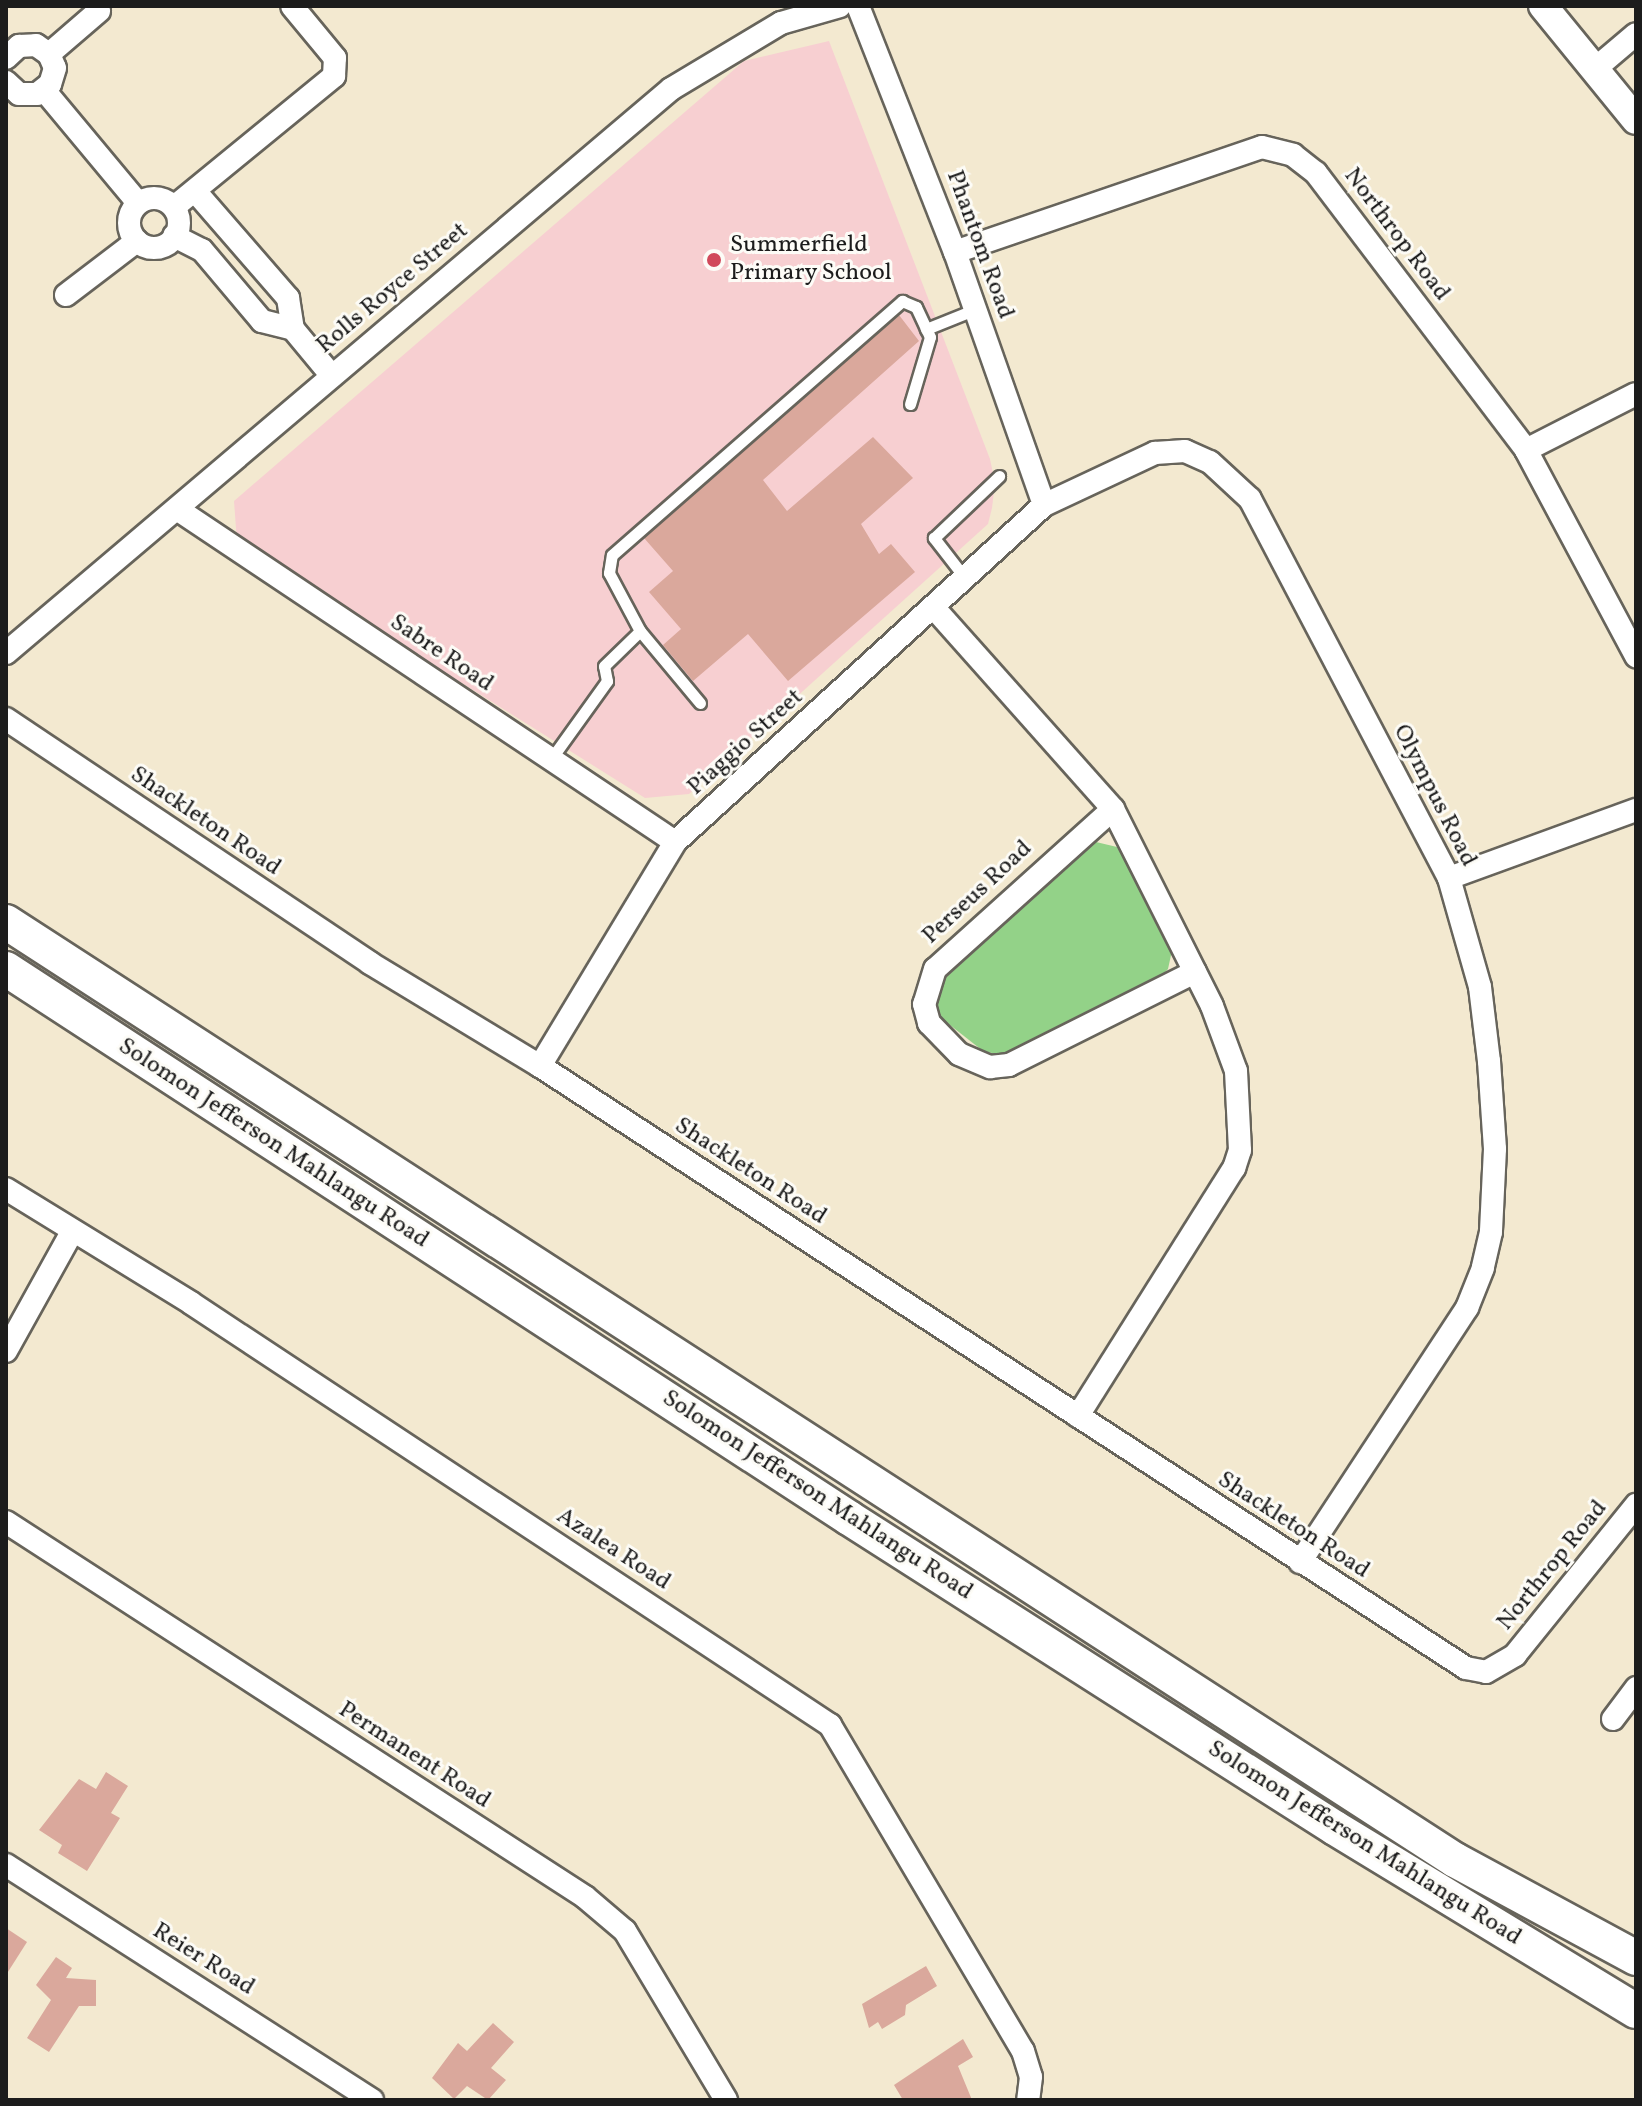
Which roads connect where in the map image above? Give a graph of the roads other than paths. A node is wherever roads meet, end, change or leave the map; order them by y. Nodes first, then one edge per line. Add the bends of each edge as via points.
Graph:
1 (292, 6) edge
2 (858, 6) edge
3 (1543, 6) edge
4 (833, 7) edge
5 (99, 11) dead end
6 (1636, 34) edge
7 (8, 50) edge
8 (49, 54) junction
9 (1596, 68) junction
10 (6, 82) edge
11 (44, 90) junction
12 (1636, 120) edge
13 (195, 191) junction
14 (138, 203) junction
15 (174, 207) junction
16 (174, 236) junction
17 (137, 241) junction
18 (955, 252) junction
19 (66, 295) dead end
20 (976, 309) junction
21 (288, 324) junction
22 (926, 329) junction
23 (332, 376) junction
24 (1636, 394) edge
25 (910, 404) dead end
26 (1526, 450) junction
27 (999, 476) dead end
28 (1044, 505) junction
29 (177, 509) junction
30 (965, 578) junction
31 (934, 608) junction
32 (640, 631) junction
33 (6, 653) edge
34 (1636, 656) edge
35 (700, 703) dead end
36 (6, 719) edge
37 (551, 759) junction
38 (1113, 809) junction
39 (1636, 810) edge
40 (675, 842) junction
41 (1449, 878) junction
42 (6, 922) edge
43 (6, 969) edge
44 (1195, 972) junction
45 (6, 978) edge
46 (45, 997) junction
47 (540, 1066) junction
48 (6, 1189) edge
49 (72, 1232) junction
50 (6, 1351) edge
51 (1078, 1416) junction
52 (1636, 1505) edge
53 (6, 1522) edge
54 (1300, 1562) junction
55 (1466, 1668) joint
56 (1636, 1688) edge
57 (1613, 1719) dead end
58 (1370, 1849) junction
59 (6, 1865) edge
60 (1485, 1937) dead end
61 (1636, 1958) edge
62 (1539, 1967) dead end
63 (1622, 2005) edge
64 (1029, 2099) edge
65 (372, 2100) edge
66 (726, 2100) edge

1 - 13 street via 335,58 334,76
2 - 18 street, Phantom Road
3 - 9 street
4 - 23 street, Rolls Royce Street via 781,23 671,89
5 - 8 street
6 - 9 street
7 - 8 street via 27,44
8 - 11 street via 54,76
9 - 12 street
10 - 11 street via 28,95
11 - 14 street
13 - 15 street
13 - 21 street via 288,298
14 - 15 street via 160,198
14 - 17 street via 129,226
15 - 16 street via 179,221
16 - 17 street via 153,248
16 - 21 street via 202,250 262,321
17 - 19 street
18 - 20 street, Phantom Road
18 - 26 street, Northrop Road via 1262,147 1280,148 1316,173
20 - 22 lane
20 - 28 street, Phantom Road
21 - 23 street
22 - 25 lane via 929,345
22 - 32 lane via 916,307 902,301 612,555 609,573
23 - 29 street, Rolls Royce Street
24 - 26 street
26 - 34 street, Northrop Road
27 - 30 lane via 934,538
28 - 30 street, Piaggio Street
28 - 41 street, Olympus Road via 1155,453 1185,451 1233,478 1250,499
29 - 33 street, Rolls Royce Street
29 - 37 street, Sabre Road
30 - 31 street, Piaggio Street
31 - 38 street
31 - 40 street, Piaggio Street
32 - 35 lane
32 - 37 lane via 604,666 607,681
36 - 47 street, Shackleton Road via 370,963
37 - 40 street, Sabre Road
38 - 44 street
38 - 44 street, Perseus Road via 935,969 924,1004 929,1023 959,1054 990,1067 1009,1065
39 - 41 street
40 - 47 street, Piaggio Street
41 - 54 street, Olympus Road via 1480,987 1489,1061 1495,1149 1491,1232 1467,1308
42 - 61 main road, Solomon Jefferson Mahlangu Road via 1455,1860
43 - 46 main road, Solomon Jefferson Mahlangu Road
44 - 51 street via 1236,1071 1240,1150 1226,1186
45 - 46 main road
46 - 58 main road, Solomon Jefferson Mahlangu Road
47 - 51 street, Shackleton Road
48 - 49 street, Azalea Road
49 - 50 street
49 - 64 street, Azalea Road via 191,1303 830,1725 1023,2051 1031,2077
51 - 54 street, Shackleton Road
52 - 55 street, Northrop Road via 1515,1655 1486,1672
53 - 66 street, Permanent Road via 585,1897 625,1931
54 - 55 street, Shackleton Road
56 - 57 street
58 - 60 lane
58 - 63 main road, Solomon Jefferson Mahlangu Road
59 - 65 street, Reier Road
62 - 63 lane

